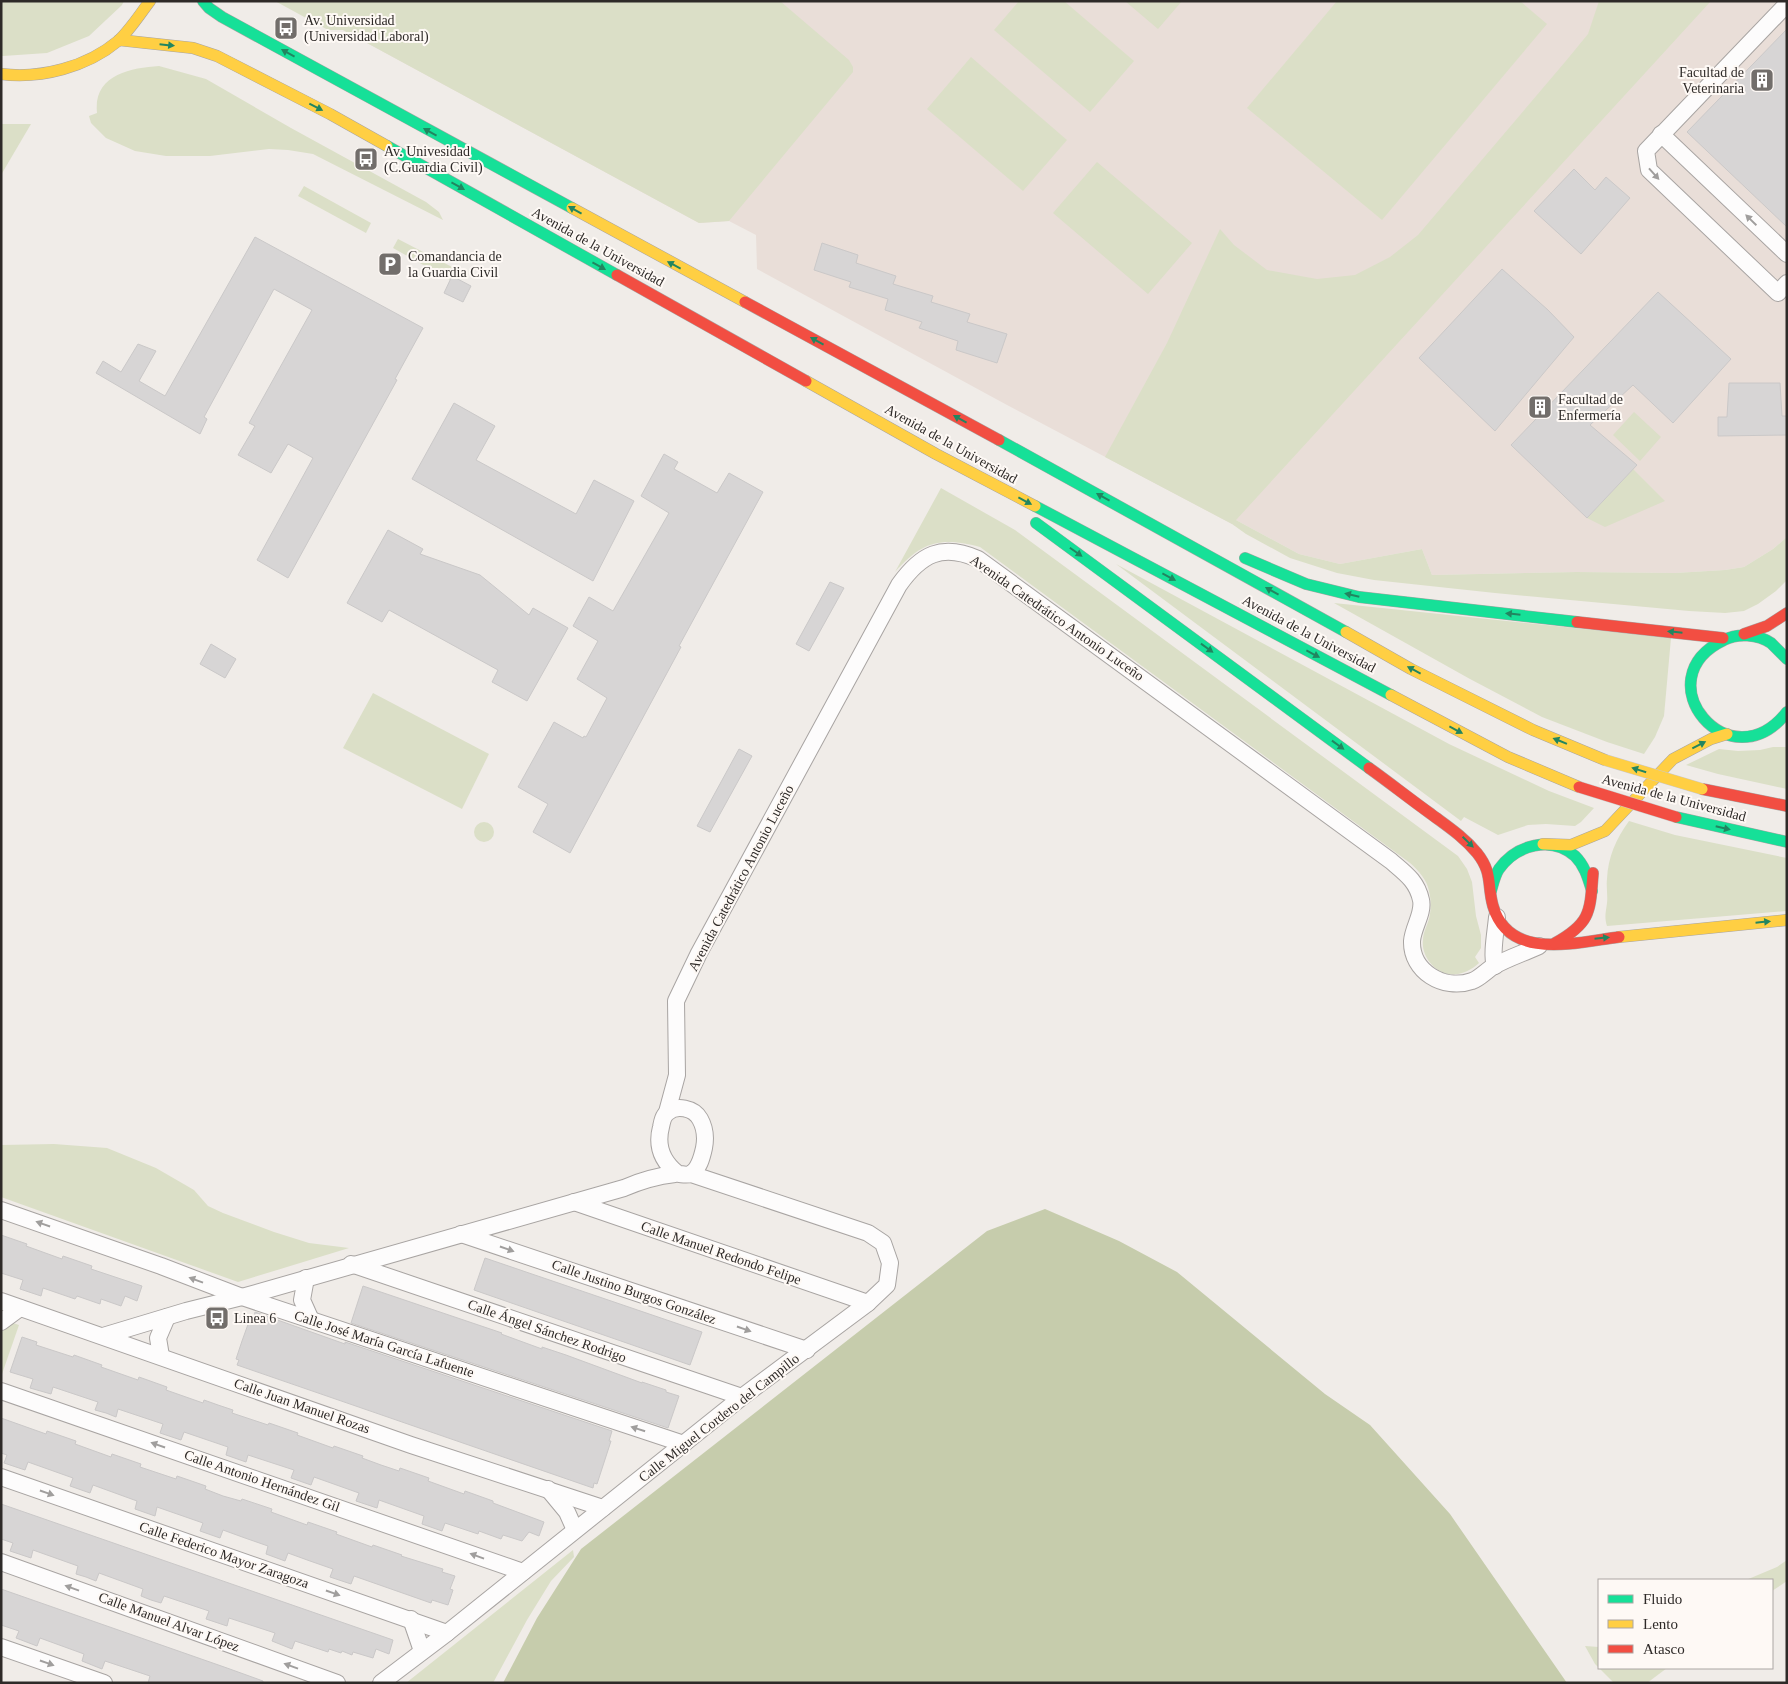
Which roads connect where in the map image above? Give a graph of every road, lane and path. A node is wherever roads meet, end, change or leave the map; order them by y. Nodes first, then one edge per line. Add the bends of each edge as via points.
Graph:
1 (150, 1) edge
2 (203, 1) edge
3 (1787, 4) edge
4 (119, 40) junction
5 (1, 74) edge
6 (1662, 134) junction
7 (1787, 254) edge
8 (1782, 288) edge
9 (936, 454) junction
10 (1010, 505) dead end
11 (1026, 517) dead end
12 (1145, 520) junction
13 (1218, 548) dead end
14 (1237, 554) dead end
15 (1787, 613) edge
16 (1744, 634) junction
17 (1723, 638) junction
18 (1787, 659) edge
19 (1694, 703) junction
20 (1787, 712) edge
21 (1688, 719) dead end
22 (1727, 734) junction
23 (1679, 743) dead end
24 (1673, 759) junction
25 (1787, 806) edge
26 (1605, 831) junction
27 (1787, 842) edge
28 (1543, 844) junction
29 (1600, 847) dead end
30 (1596, 861) dead end
31 (1492, 891) junction
32 (1592, 891) junction
33 (1497, 917) junction
34 (1787, 920) edge
35 (1547, 944) junction
36 (1494, 966) junction
37 (677, 1074) junction
38 (667, 1112) junction
39 (694, 1113) junction
40 (662, 1157) junction
41 (702, 1157) junction
42 (684, 1174) junction
43 (642, 1180) junction
44 (722, 1184) junction
45 (574, 1202) junction
46 (1, 1210) edge
47 (461, 1234) junction
48 (351, 1264) junction
49 (306, 1278) junction
50 (242, 1297) junction
51 (1, 1301) edge
52 (868, 1304) junction
53 (20, 1308) junction
54 (166, 1317) junction
55 (311, 1320) junction
56 (1, 1322) edge
57 (104, 1336) junction
58 (807, 1350) junction
59 (161, 1356) junction
60 (1, 1391) edge
61 (742, 1397) junction
62 (684, 1444) junction
63 (1, 1477) edge
64 (548, 1490) junction
65 (603, 1508) junction
66 (575, 1530) junction
67 (1, 1562) edge
68 (522, 1572) junction
69 (411, 1620) junction
70 (447, 1633) junction
71 (1, 1647) edge
72 (422, 1650) junction
73 (104, 1683) edge
74 (337, 1683) edge
75 (381, 1683) edge

1 - 4 main road
12 -> 2 main road, Avenida de la Universidad via 345,85 222,17
3 - 6 street
4 - 5 main road via 92,58 63,70 16,76
4 -> 9 main road, Avenida de la Universidad via 193,48 217,56 330,114
7 -> 6 street
6 -> 8 street via 1646,151 1649,170
9 - 10 main road
9 -> 27 main road, Avenida de la Universidad, bridge via 1508,757 1579,787 1676,817
11 -> 31 main road via 1461,836 1479,853
12 - 13 main road
25 -> 12 main road, Avenida de la Universidad, bridge via 1702,789 1605,760 1533,730 1411,669
17 -> 14 main road via 1359,597 1306,584
15 - 16 main road via 1760,630
16 - 17 main road
16 - 18 main road via 1769,642
17 - 19 main road via 1708,648 1695,666 1691,682
19 - 21 main road
19 - 22 main road via 1707,722
20 - 22 main road via 1763,733 1747,737
24 -> 22 main road
23 - 24 main road
24 - 26 main road
26 - 28 main road via 1571,845
26 - 29 main road
28 - 31 main road via 1527,846 1508,857 1495,875
28 - 32 main road via 1568,851 1577,858 1589,875
30 - 32 main road
31 - 33 main road
32 - 35 main road via 1589,912 1582,926 1574,933
33 - 35 main road via 1513,935 1529,943
33 - 36 street
35 -> 34 main road
35 - 36 street, Avenida Catedrático Antonio Luceño via 1511,956
36 - 37 street, Avenida Catedrático Antonio Luceño via 1472,981 1449,983 1431,977 1419,964 1412,948 1422,904 1412,879 978,558 963,552 940,552 916,564 899,585 699,952 676,1001
37 - 38 street, Avenida Catedrático Antonio Luceño
37 - 39 street, Avenida Catedrático Antonio Luceño
38 - 39 street via 678,1107
38 - 40 street via 659,1140
39 - 41 street via 699,1116 705,1134
40 - 42 street via 668,1166
40 - 43 street
41 - 42 street via 698,1166
41 - 44 street
42 - 43 street
42 - 44 street, Calle Miguel Cordero del Campillo
43 - 45 street
44 - 52 street, Calle Miguel Cordero del Campillo via 868,1233 882,1243 890,1263 887,1285
45 - 47 street
45 - 52 street, Calle Manuel Redondo Felipe
50 -> 46 street, Calle José María García Lafuente
47 - 48 street
47 -> 58 street, Calle Justino Burgos González
48 - 49 street
48 - 61 street, Calle Ángel Sánchez Rodrigo
49 - 50 street
49 - 55 street via 302,1300
50 - 54 street
50 - 55 street, Calle José María García Lafuente
51 - 53 street, Calle Juan Manuel Rozas
52 - 58 street, Calle Miguel Cordero del Campillo
53 - 56 street
53 - 57 street, Calle Juan Manuel Rozas
54 - 57 street
54 - 59 street via 158,1338
62 -> 55 street, Calle José María García Lafuente
57 - 59 street, Calle Juan Manuel Rozas
58 - 61 street, Calle Miguel Cordero del Campillo
59 - 64 street, Calle Juan Manuel Rozas
68 -> 60 street, Calle Antonio Hernández Gil
61 - 62 street, Calle Miguel Cordero del Campillo
62 - 65 street, Calle Miguel Cordero del Campillo
63 -> 69 street, Calle Federico Mayor Zaragoza
64 - 65 street, Calle Juan Manuel Rozas
64 - 66 street via 567,1512
65 - 66 street, Calle Miguel Cordero del Campillo
66 - 68 street, Calle Miguel Cordero del Campillo
74 -> 67 street, Calle Manuel Alvar López
68 - 70 street, Calle Miguel Cordero del Campillo
69 - 70 street, Calle Federico Mayor Zaragoza
69 - 72 street
70 - 72 street, Calle Miguel Cordero del Campillo
71 -> 73 street
72 - 75 street, Calle Miguel Cordero del Campillo

